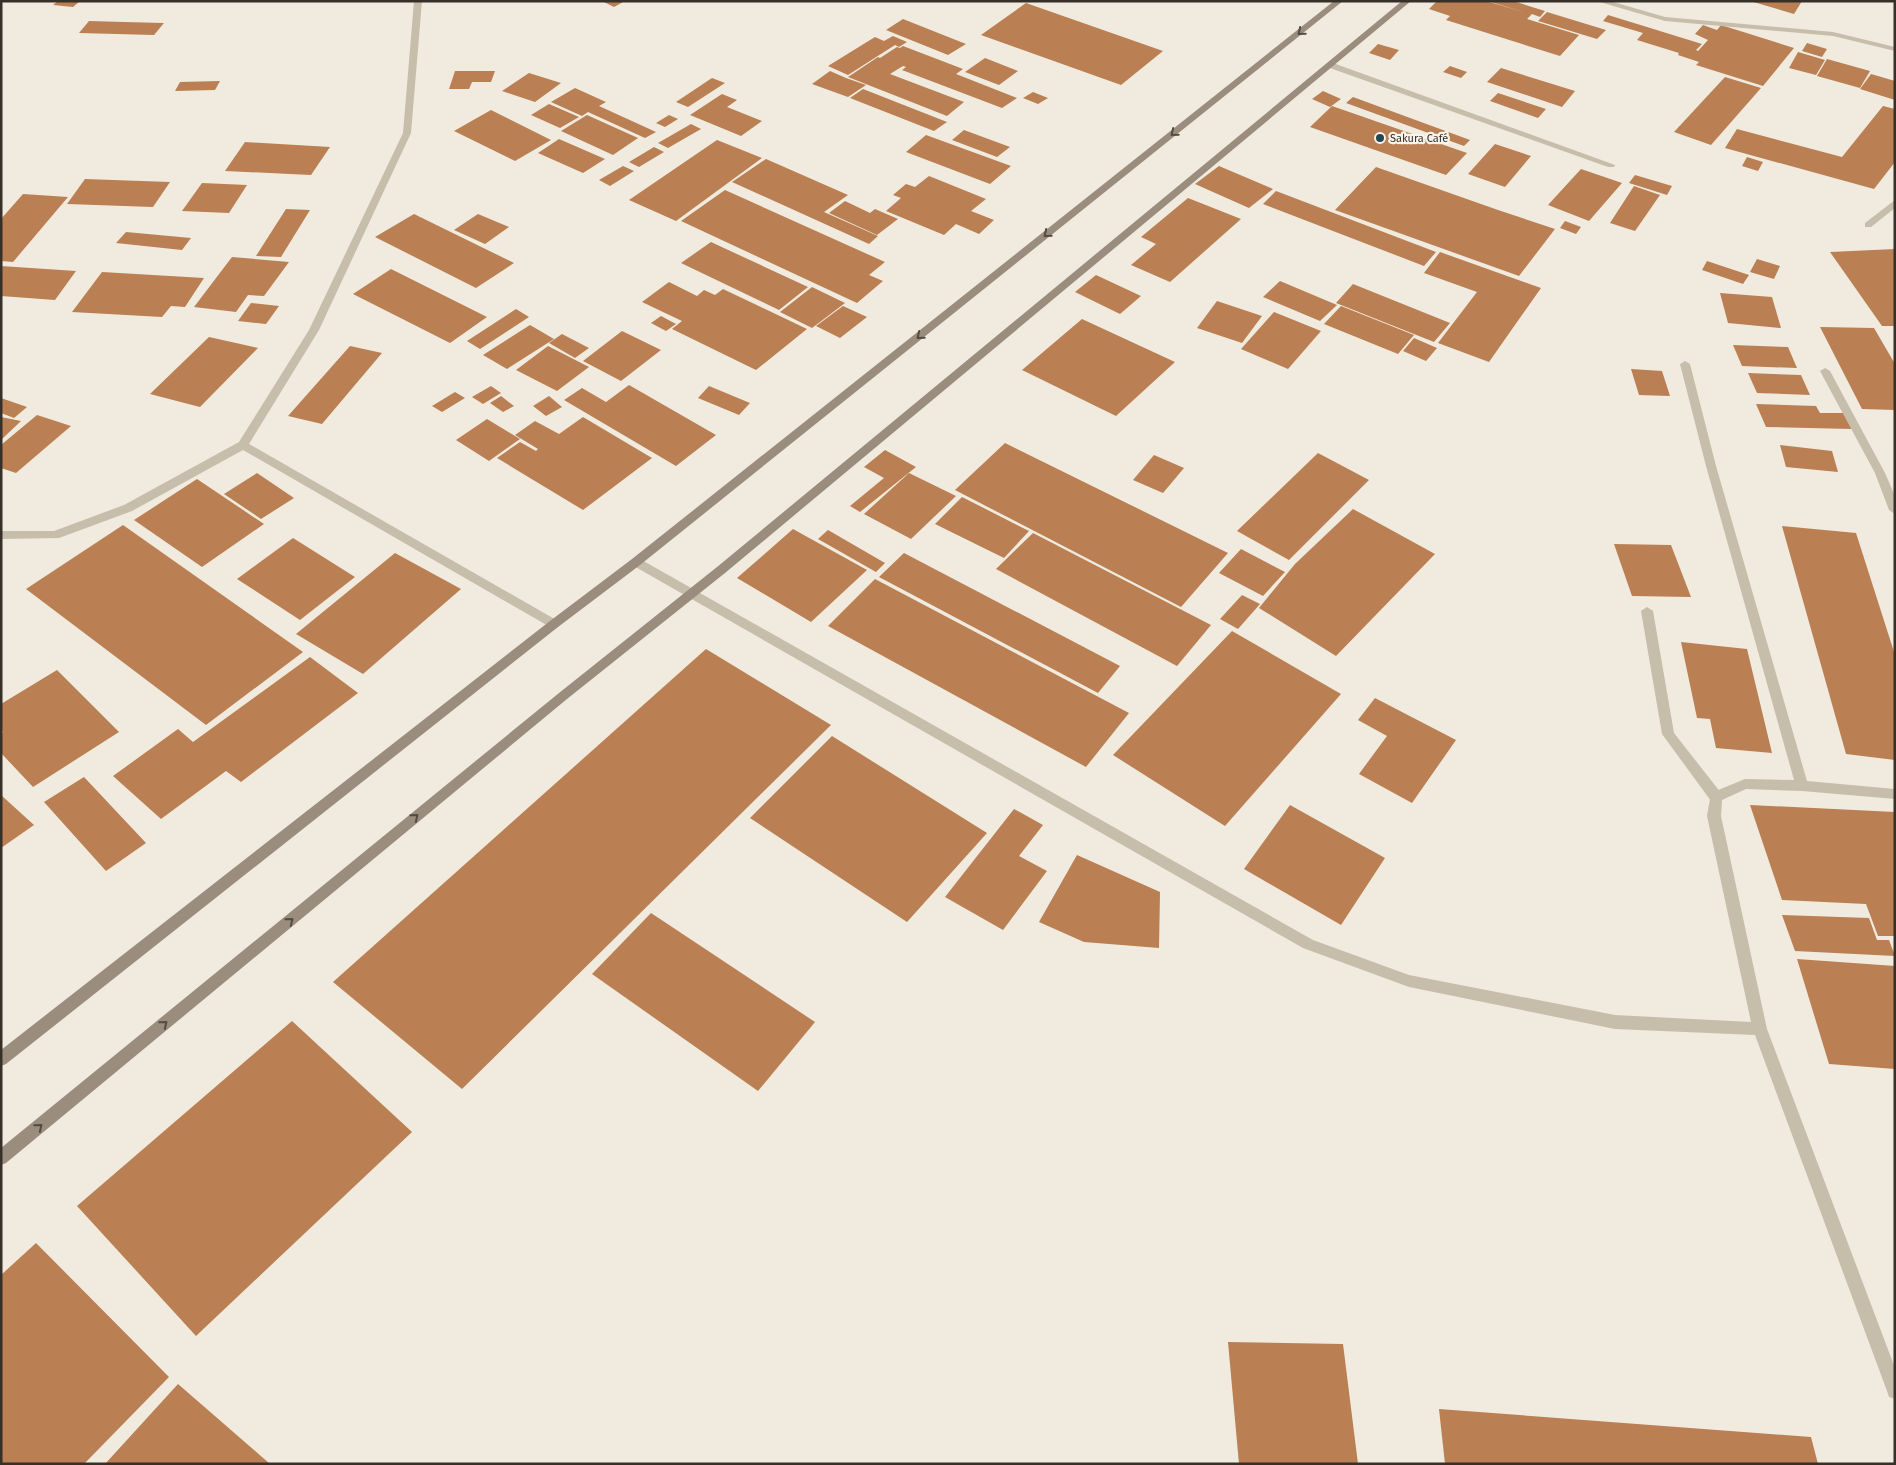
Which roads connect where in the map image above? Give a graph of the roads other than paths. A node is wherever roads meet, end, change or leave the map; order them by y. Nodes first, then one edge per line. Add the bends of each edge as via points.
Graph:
1 (418, 1) edge
2 (1339, 1) edge
3 (1407, 1) edge
4 (1600, 1) edge
5 (1895, 48) edge
6 (1330, 65) junction
7 (1611, 165) dead end
8 (1895, 203) edge
9 (1868, 225) dead end
10 (1685, 364) dead end
11 (1825, 371) dead end
12 (243, 444) junction
13 (1895, 510) edge
14 (1, 535) edge
15 (636, 562) junction
16 (690, 594) junction
17 (1647, 611) dead end
18 (554, 624) junction
19 (1802, 786) junction
20 (1895, 794) edge
21 (1716, 797) junction
22 (1760, 1029) junction
23 (1, 1059) edge
24 (1, 1158) edge
25 (1895, 1391) edge

1 - 12 street via 407,133 314,330
2 -> 15 main road
3 - 6 main road
4 - 5 street via 1665,20 1833,34
6 - 7 street
6 - 16 main road
8 - 9 street
10 - 19 street
11 - 13 street via 1880,473
12 - 14 street via 128,508 55,536
12 - 18 street
15 - 16 street
15 - 18 main road
16 - 22 street via 1308,944 1409,981 1615,1022
24 -> 16 main road
17 - 21 street via 1668,734
18 - 23 main road
19 - 20 street
19 - 21 street via 1745,784
21 - 22 street via 1714,816
22 - 25 street

